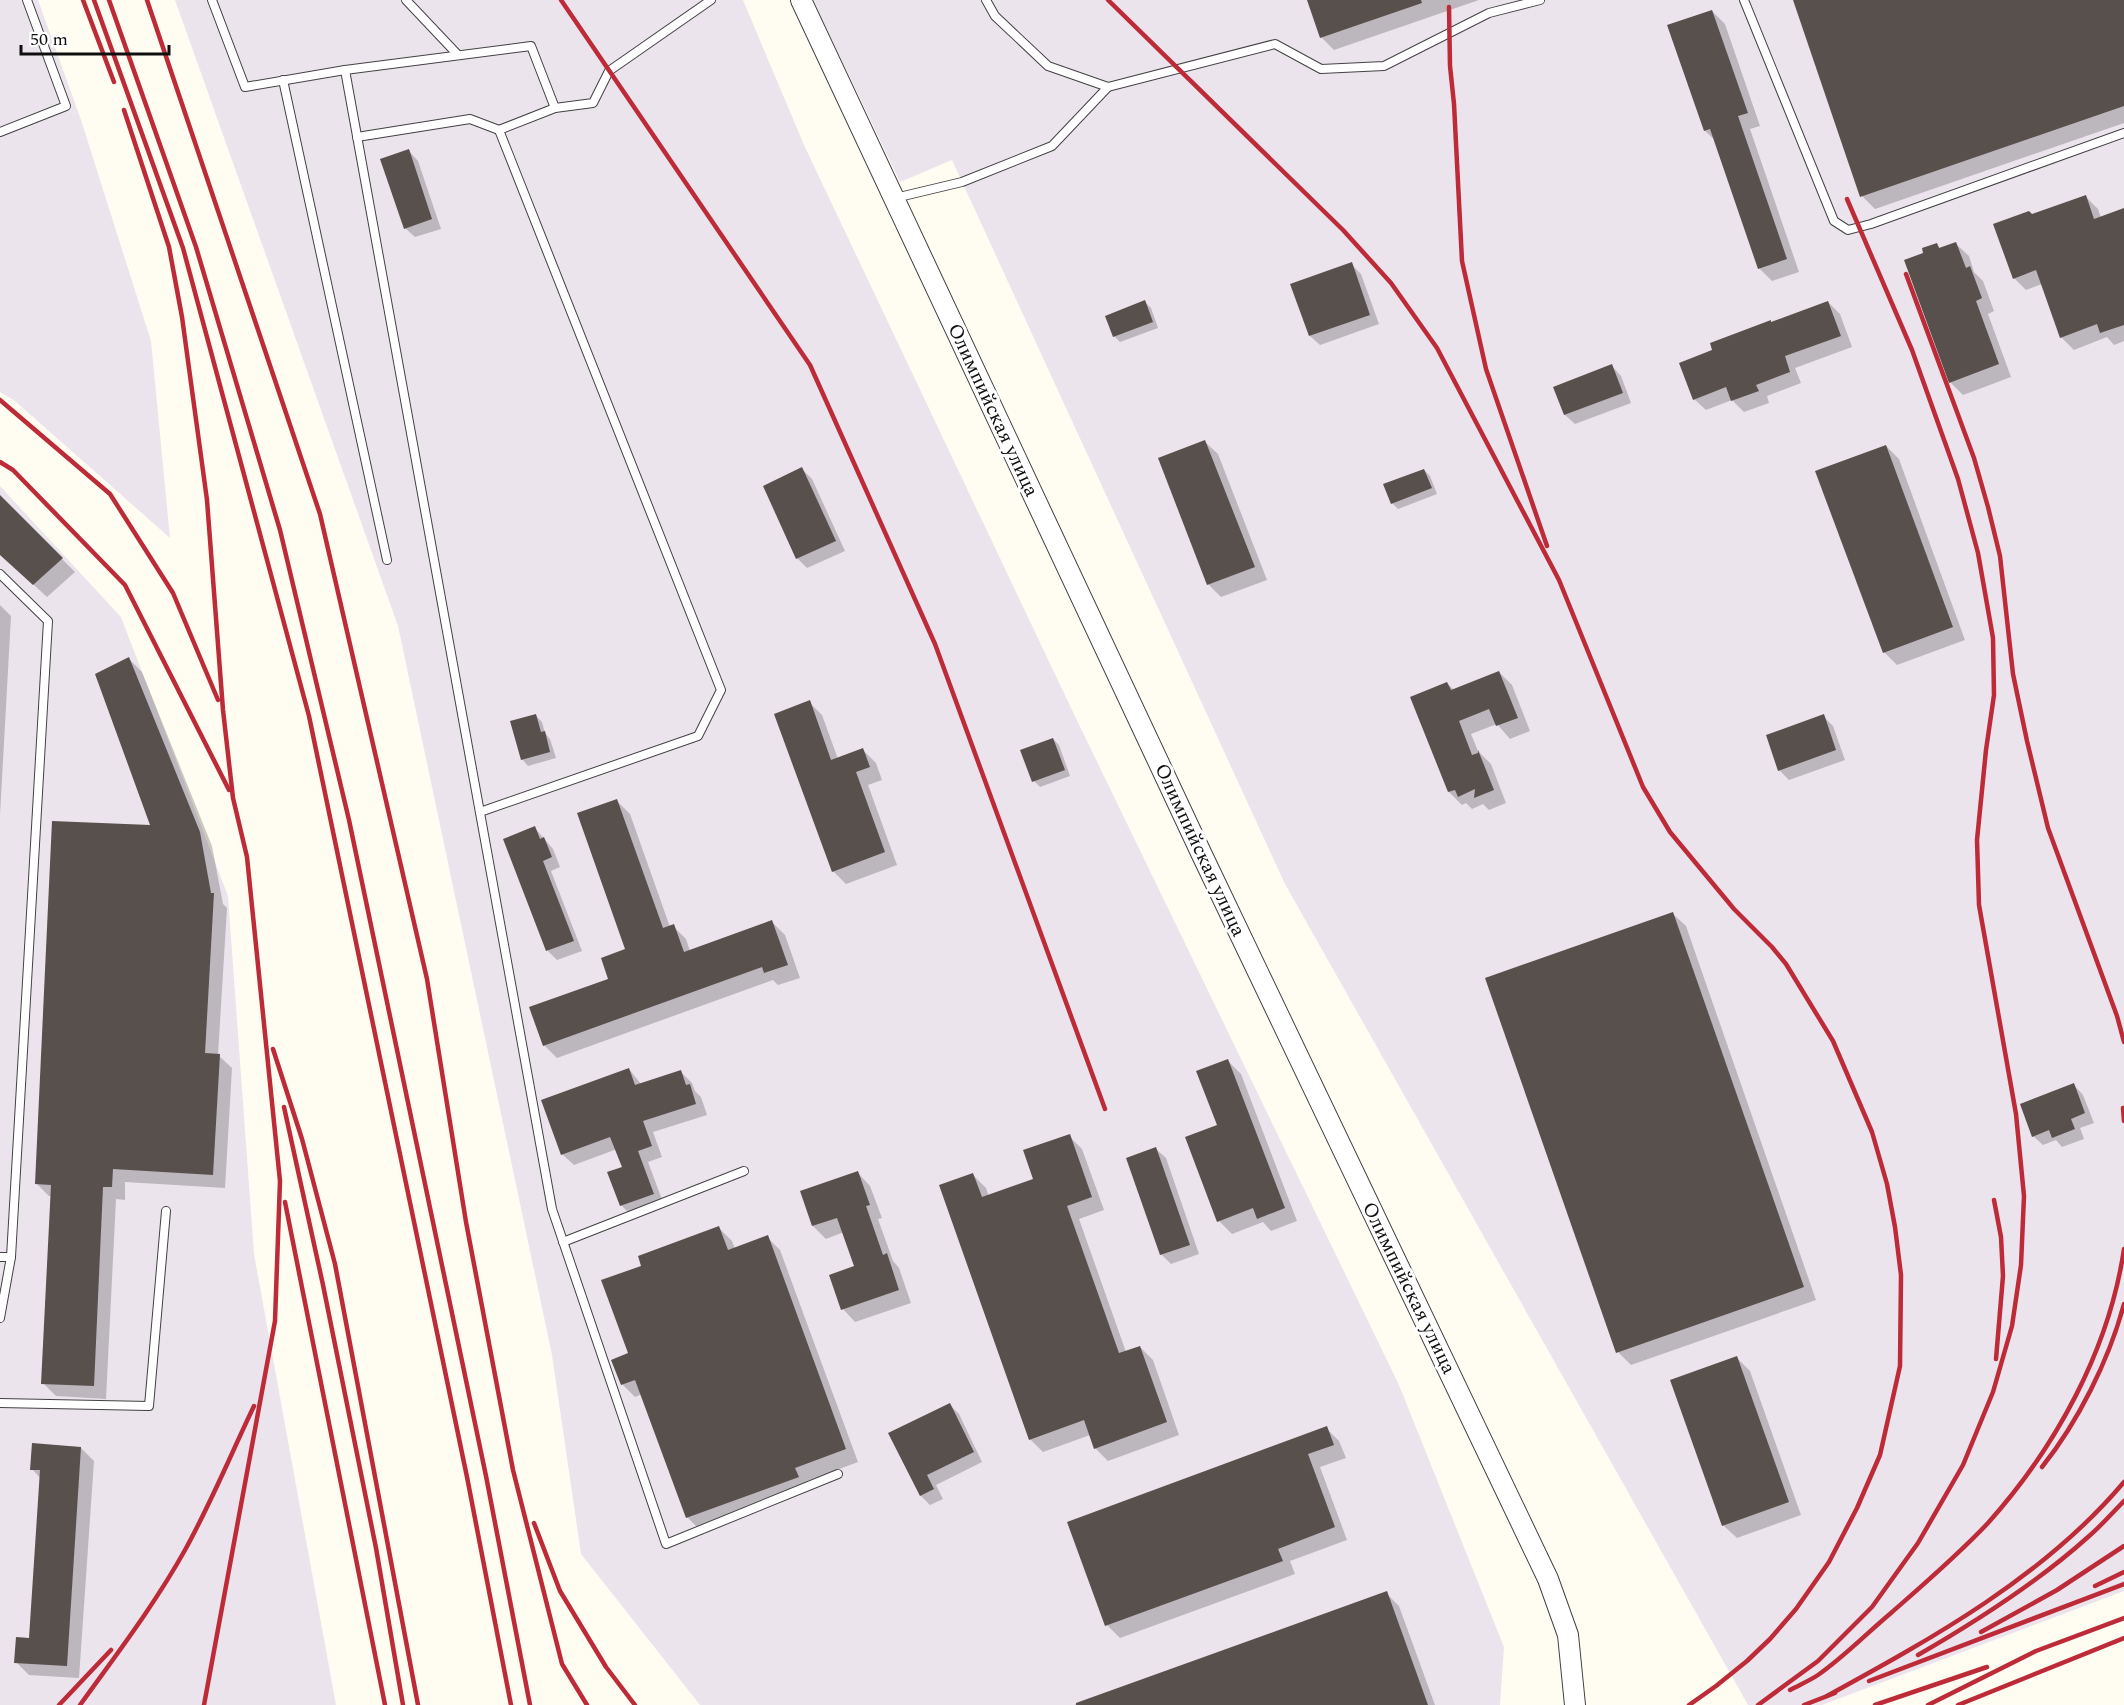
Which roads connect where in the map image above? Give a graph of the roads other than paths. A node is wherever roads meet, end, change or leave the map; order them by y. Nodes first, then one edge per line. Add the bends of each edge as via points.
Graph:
1 (27, 0) edge
2 (212, 0) edge
3 (406, 0) edge
4 (711, 0) edge
5 (801, 0) edge
6 (986, 0) edge
7 (1540, 0) edge
8 (1744, 0) edge
9 (458, 56) junction
10 (345, 70) junction
11 (283, 80) junction
12 (1108, 87) junction
13 (555, 108) junction
14 (499, 130) junction
15 (0, 132) edge
16 (2124, 133) edge
17 (357, 137) junction
18 (894, 198) junction
19 (387, 560) dead end
20 (0, 574) edge
21 (480, 812) junction
22 (744, 1171) dead end
23 (166, 1211) dead end
24 (563, 1242) junction
25 (0, 1257) edge
26 (11, 1257) junction
27 (0, 1318) edge
28 (0, 1403) edge
29 (838, 1474) dead end
30 (1575, 1705) edge

1 - 15 lane via 66,106
2 - 11 lane via 245,87
3 - 9 lane
4 - 13 lane via 609,71 593,103
5 - 18 street, Олимпийская улица
6 - 12 lane via 995,16 1048,66
7 - 12 lane via 1489,13 1384,66 1321,69 1275,44
8 - 16 lane via 1834,221 1848,230
9 - 10 lane
9 - 13 lane via 531,46
10 - 11 lane
10 - 17 lane
11 - 19 lane
12 - 18 lane via 1052,146 962,182
13 - 14 lane
14 - 17 lane via 470,119
14 - 21 lane via 721,690 698,736
17 - 21 lane
18 - 30 street, Олимпийская улица via 1548,1578 1569,1635
20 - 26 lane via 48,621
21 - 24 lane via 552,1209
22 - 24 lane
23 - 28 lane via 149,1406
24 - 29 lane via 666,1544
25 - 26 lane
26 - 27 lane

